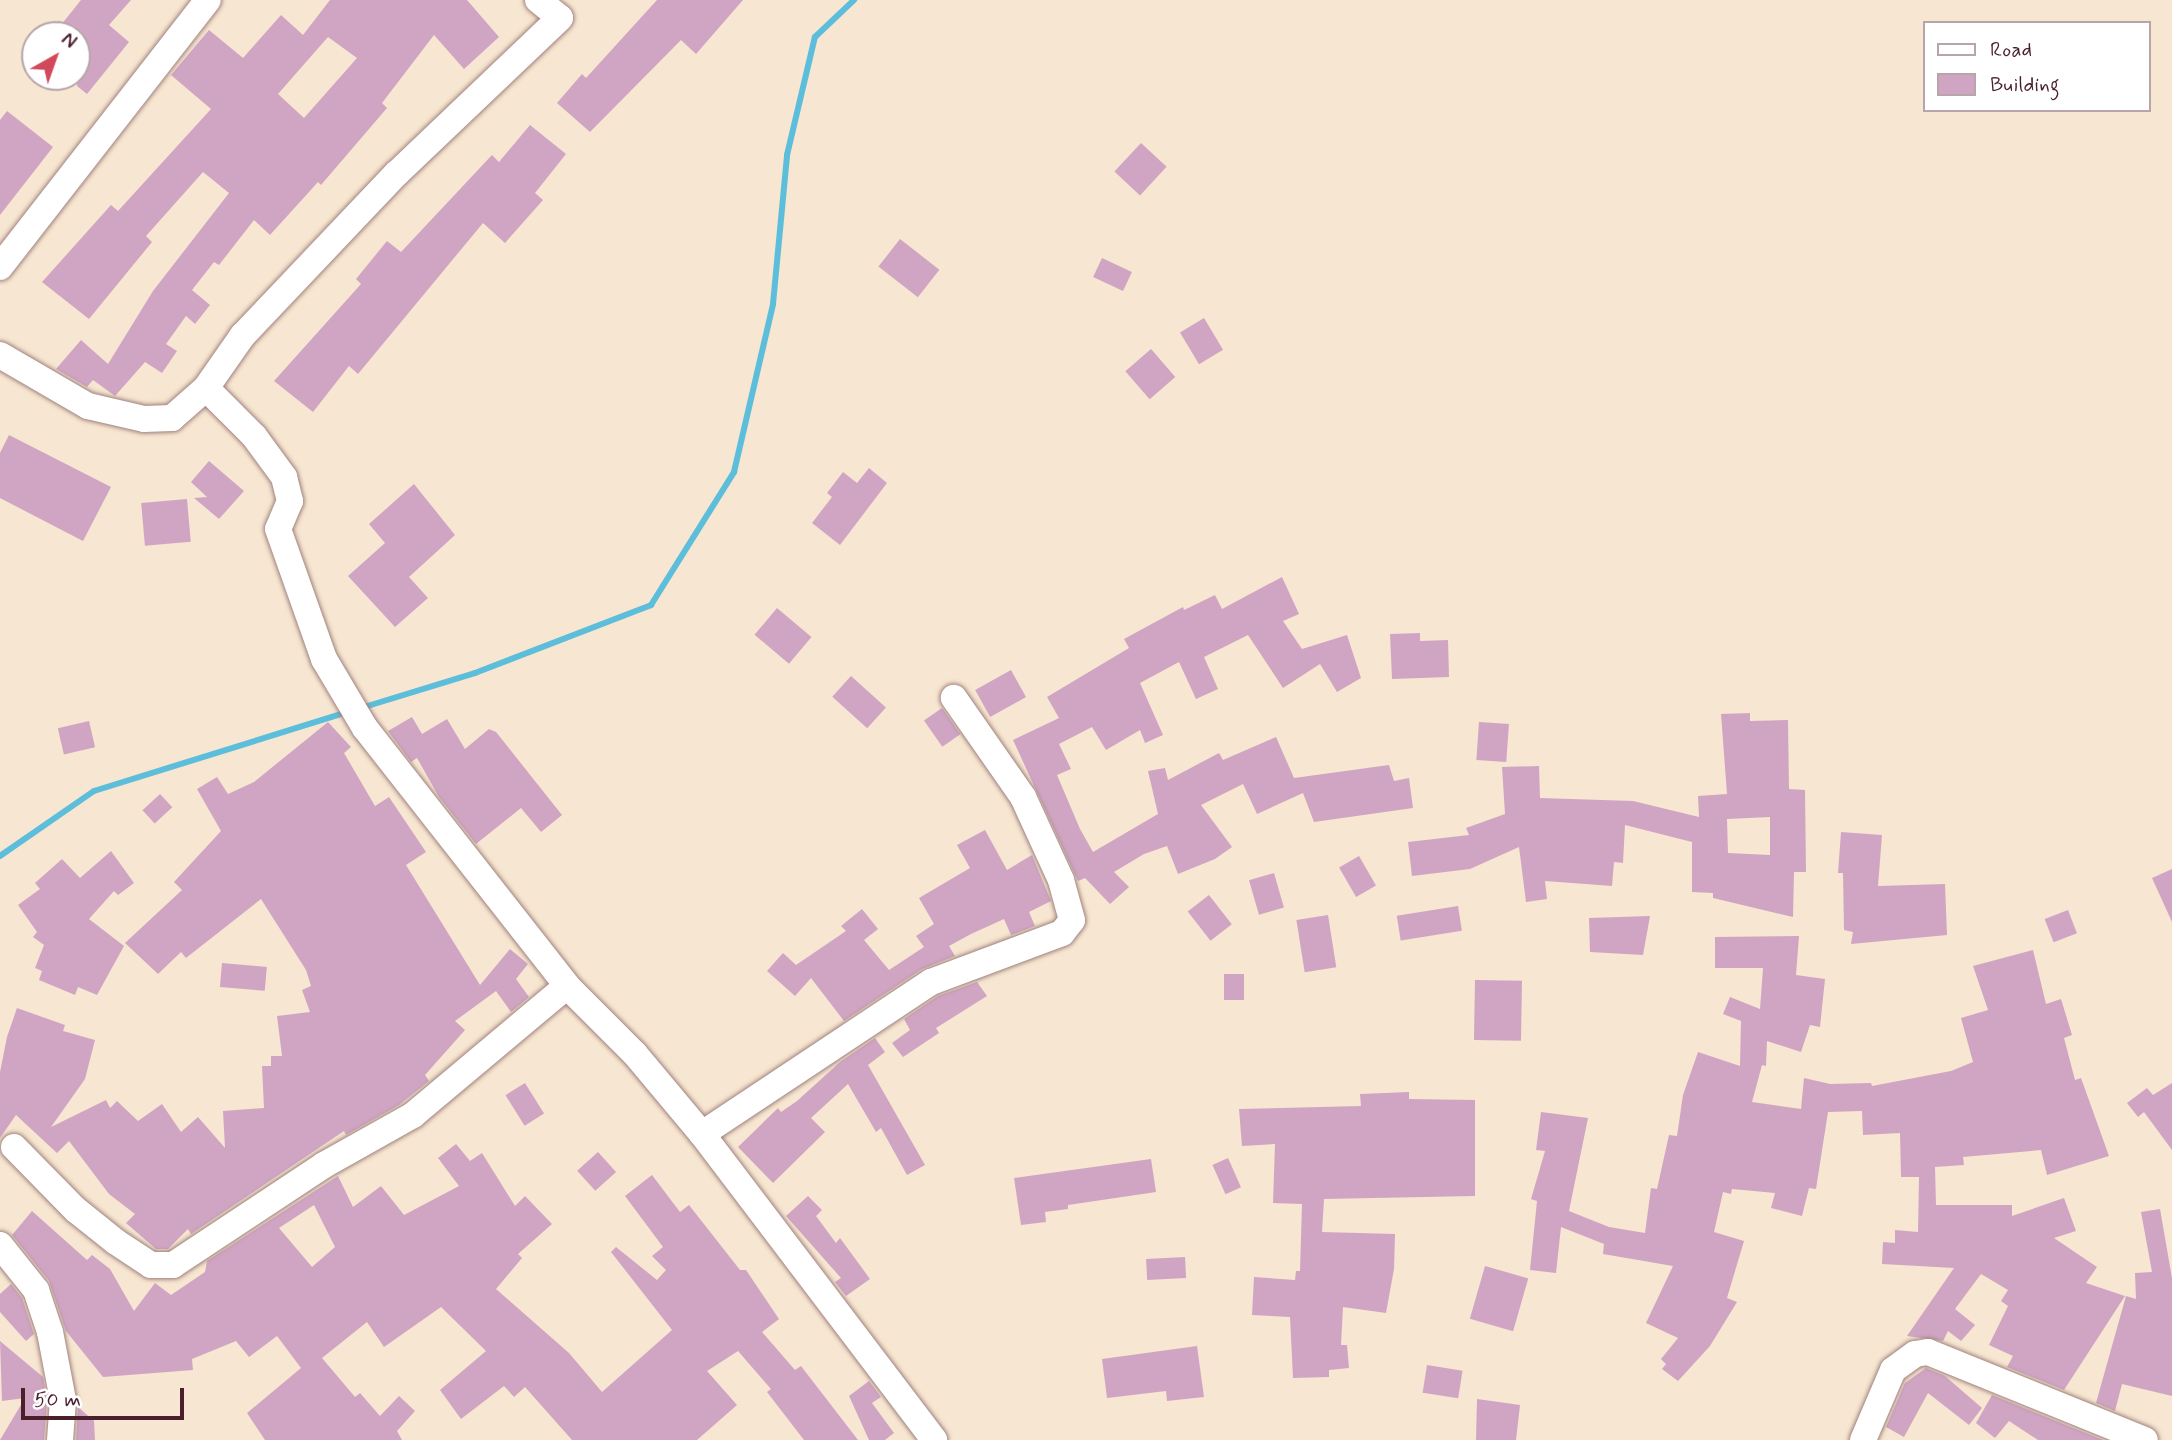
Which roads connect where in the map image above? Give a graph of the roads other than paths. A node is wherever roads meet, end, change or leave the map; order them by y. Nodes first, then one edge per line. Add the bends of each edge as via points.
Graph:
1 (538, 0) edge
2 (197, 4) edge
3 (0, 267) edge
4 (0, 355) edge
5 (206, 388) junction
6 (954, 698) dead end
7 (567, 986) junction
8 (702, 1134) junction
9 (15, 1147) dead end
10 (0, 1245) edge
11 (60, 1440) edge
12 (934, 1440) edge
13 (1863, 1440) edge
14 (2145, 1440) edge

1 - 5 street via 560,18 396,174 243,335
2 - 3 street
4 - 5 street via 88,406 144,419 172,418
5 - 7 street via 254,436 284,477 290,501 278,529 324,659 365,728
6 - 8 street via 1023,797 1060,880 1072,920 1062,933 931,982
7 - 8 street via 635,1054
7 - 9 street via 413,1115 324,1165 173,1265 151,1265 116,1242 76,1210
8 - 12 street
10 - 11 street via 36,1290 50,1332 63,1400
13 - 14 street via 1893,1370 1915,1354 1928,1352

